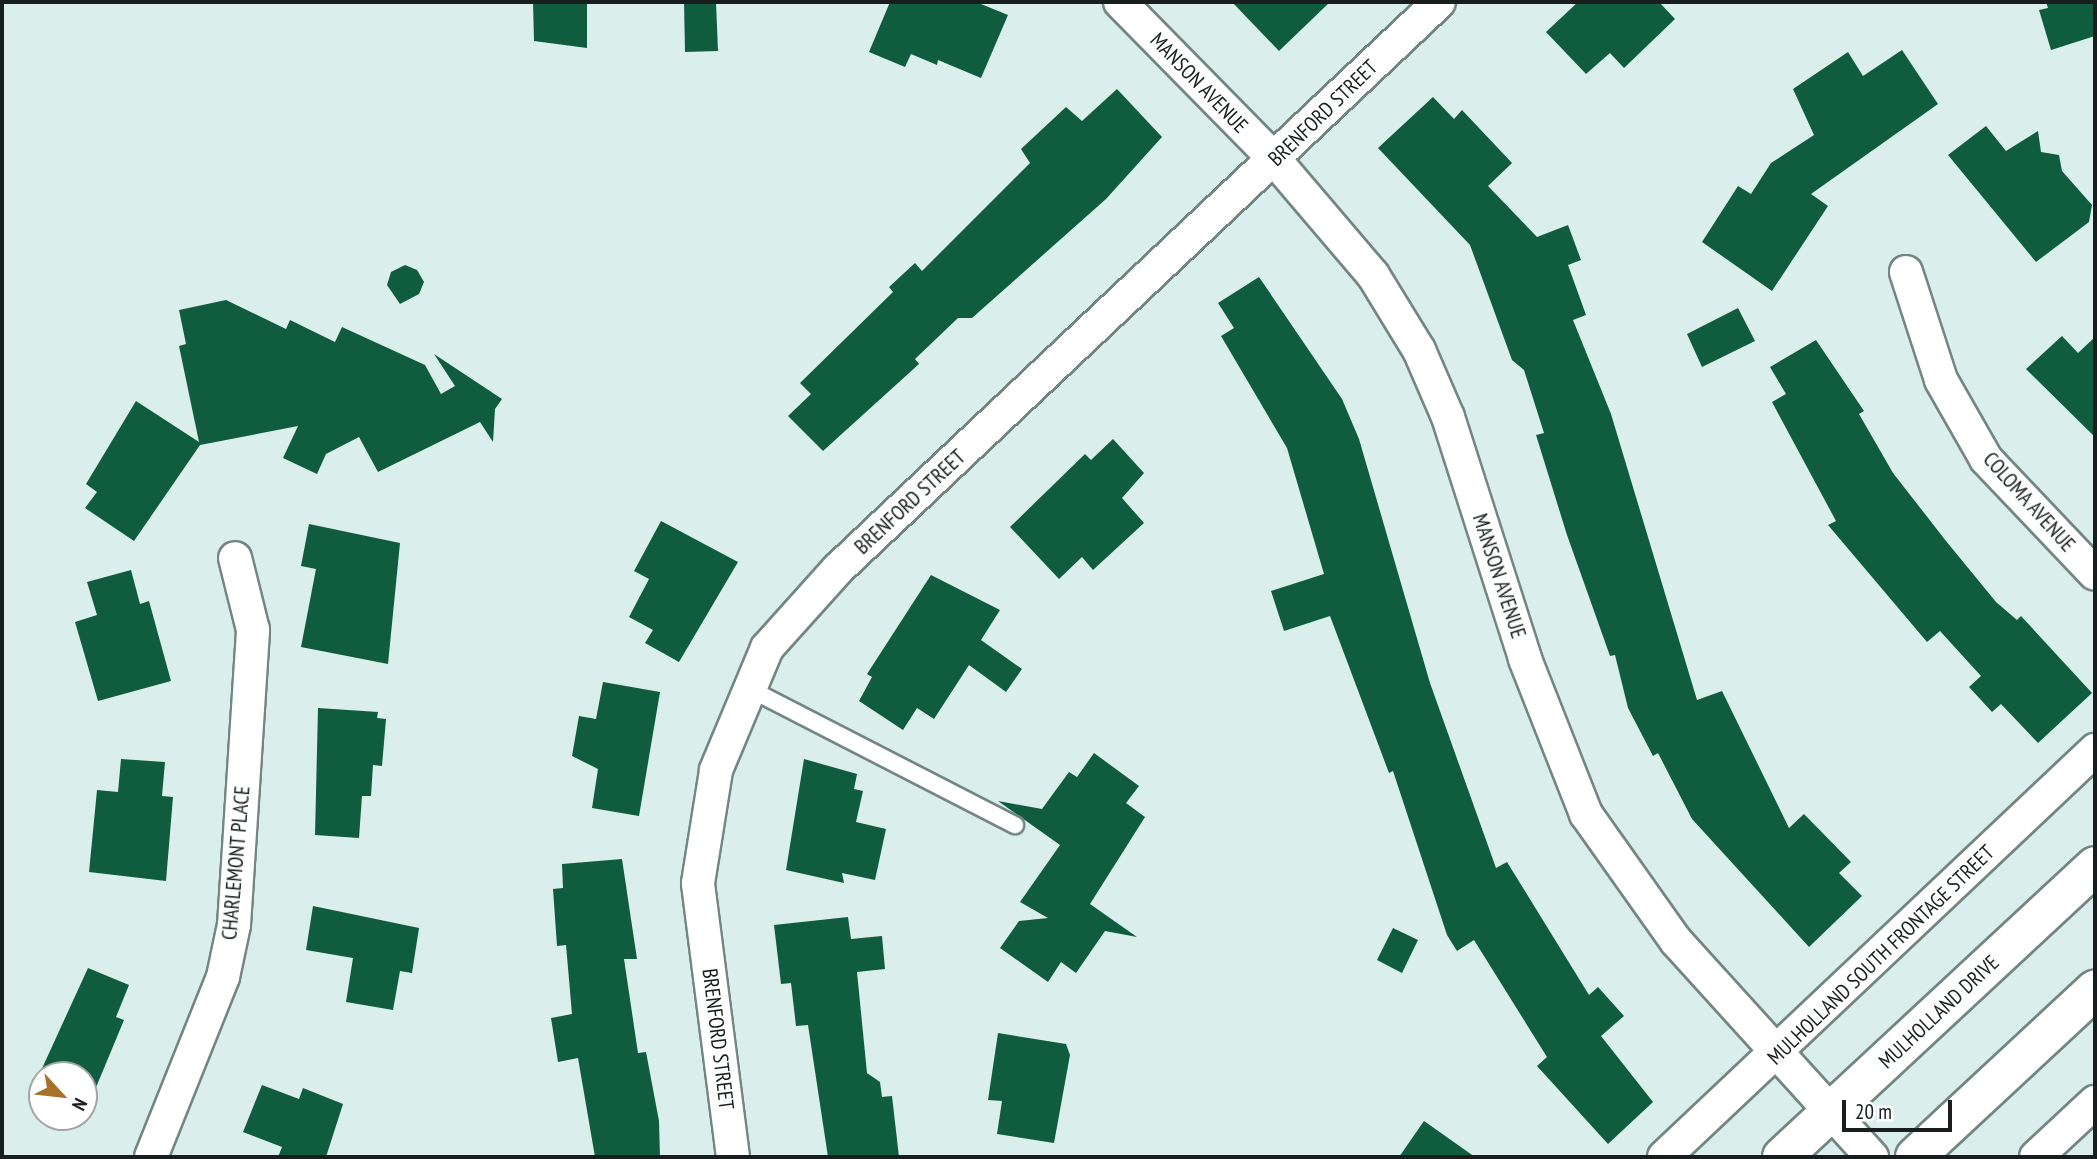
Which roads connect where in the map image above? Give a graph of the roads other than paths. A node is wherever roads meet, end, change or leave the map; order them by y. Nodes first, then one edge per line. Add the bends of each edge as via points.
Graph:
1 (1120, 2) edge
2 (1439, 2) edge
3 (1275, 160) junction
4 (1906, 272) dead end
5 (235, 558) dead end
6 (2095, 574) edge
7 (750, 690) junction
8 (2095, 750) edge
9 (1015, 825) dead end
10 (2095, 866) edge
11 (2095, 990) edge
12 (1779, 1054) junction
13 (2095, 1102) edge
14 (1832, 1110) junction
15 (151, 1157) edge
16 (733, 1157) edge
17 (1664, 1157) edge
18 (1782, 1157) edge
19 (1872, 1157) edge
20 (1915, 1157) edge
21 (2036, 1157) edge

1 - 3 street, MANSON AVENUE
2 - 3 street, BRENFORD STREET
3 - 7 street, BRENFORD STREET via 838,569 767,648
3 - 12 street, MANSON AVENUE via 1373,275 1419,349 1448,417 1525,659 1586,814 1676,941
4 - 6 street, COLOMA AVENUE via 1941,380 1986,459
5 - 15 street, CHARLEMONT PLACE via 253,629 234,925 223,977
7 - 9 lane
7 - 16 street, BRENFORD STREET via 716,770 698,883
8 - 12 street, MULHOLLAND SOUTH FRONTAGE STREET
10 - 14 main road, MULHOLLAND DRIVE
11 - 20 main road
12 - 14 street, MANSON AVENUE
12 - 17 street, MULHOLLAND SOUTH FRONTAGE STREET
13 - 21 street
14 - 18 main road, MULHOLLAND DRIVE
14 - 19 street, MANSON AVENUE

